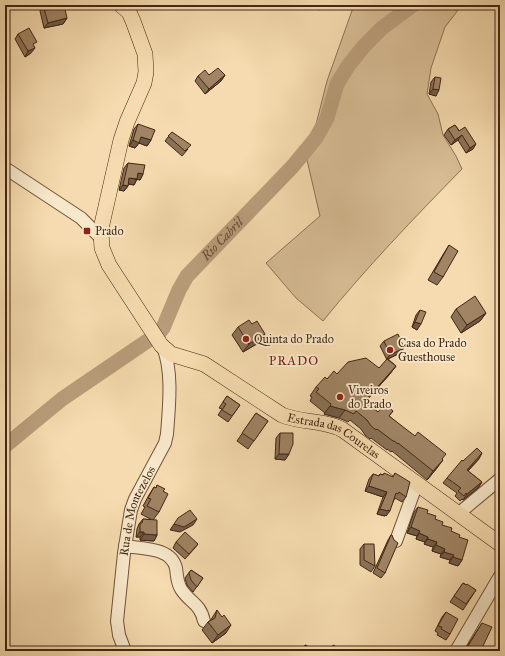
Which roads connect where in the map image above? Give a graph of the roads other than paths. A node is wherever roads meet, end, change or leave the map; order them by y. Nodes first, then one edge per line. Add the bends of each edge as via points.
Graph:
1 (121, 5) edge
2 (5, 168) edge
3 (101, 238) junction
4 (168, 358) junction
5 (500, 479) edge
6 (417, 483) junction
7 (458, 514) junction
8 (396, 541) edge
9 (500, 544) edge
10 (125, 546) junction
11 (500, 576) edge
12 (204, 621) dead end
13 (125, 651) edge
14 (456, 651) edge

1 - 3 main road via 134,21 145,54 146,76 121,140
2 - 3 street via 75,214
3 - 4 main road via 107,260
4 - 6 main road, Estrada das Courelas via 193,361 207,366 282,415 342,429
4 - 10 street, Rua de Montezelos via 166,439 134,502
5 - 7 street
6 - 7 main road, Estrada das Courelas
6 - 8 street
7 - 9 main road, Estrada das Courelas
10 - 12 street via 162,552 171,558 180,588 199,608
10 - 13 street, Rua de Montezelos via 117,624 118,635
11 - 14 street

